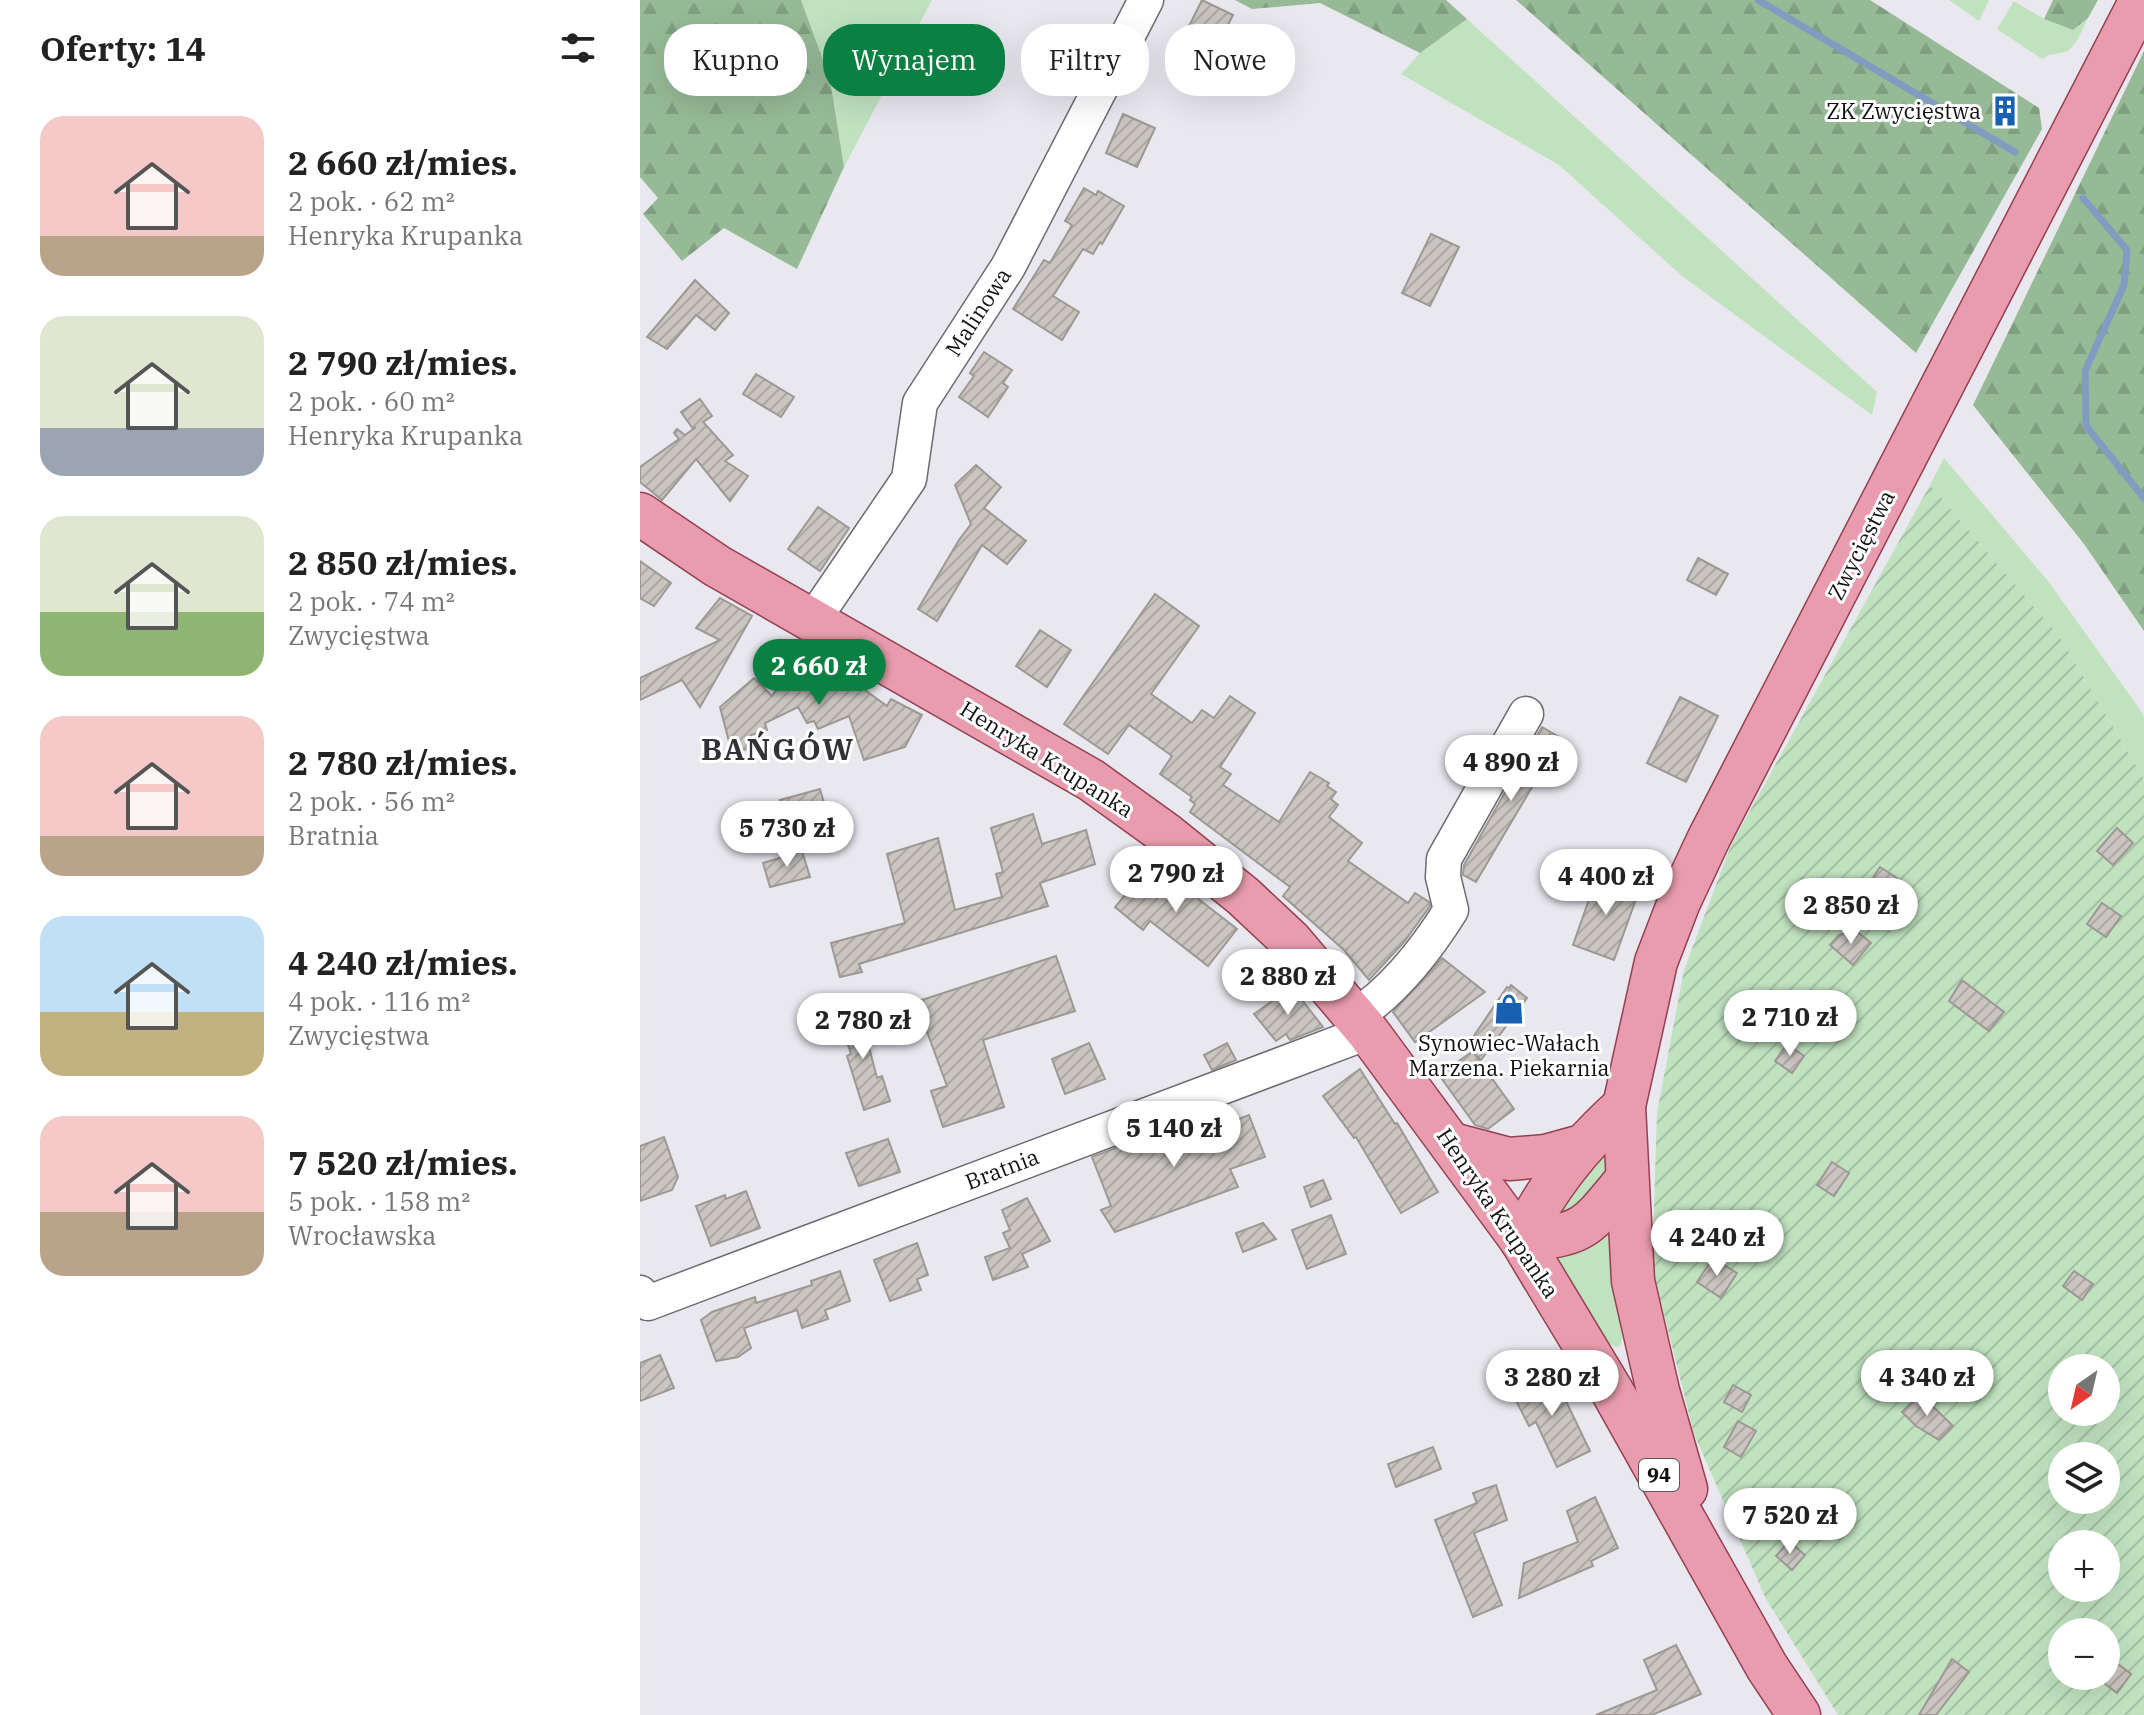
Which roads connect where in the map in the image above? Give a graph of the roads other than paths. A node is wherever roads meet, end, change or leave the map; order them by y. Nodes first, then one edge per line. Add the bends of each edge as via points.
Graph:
1 (1146, 0) edge
2 (2141, 0) edge
3 (640, 514) edge
4 (813, 620) junction
5 (1526, 714) dead end
6 (1361, 1024) junction
7 (1624, 1106) junction
8 (1452, 1144) junction
9 (1582, 1146) junction
10 (1627, 1179) junction
11 (1521, 1240) junction
12 (640, 1293) edge
13 (1705, 1560) junction
14 (1799, 1715) edge

1 - 4 street, Malinowa via 1008,267 920,403 909,479
2 - 7 main road, Zwycięstwa via 1697,861 1656,962
3 - 4 main road, Henryka Krupanka / 94 via 717,566
4 - 6 main road, Henryka Krupanka / 94 via 1091,780 1166,834 1291,941
5 - 6 street via 1444,859 1451,910
6 - 8 main road, Henryka Krupanka / 94
6 - 12 street, Bratnia via 648,1303
7 - 9 main road
7 - 10 main road, Zwycięstwa
8 - 9 main road via 1509,1159
8 - 11 main road, Henryka Krupanka / 94
9 - 11 main road via 1542,1199
10 - 11 main road via 1583,1228
10 - 13 main road, Zwycięstwa via 1633,1281
11 - 13 main road, Henryka Krupanka / 94
13 - 14 main road, 94

